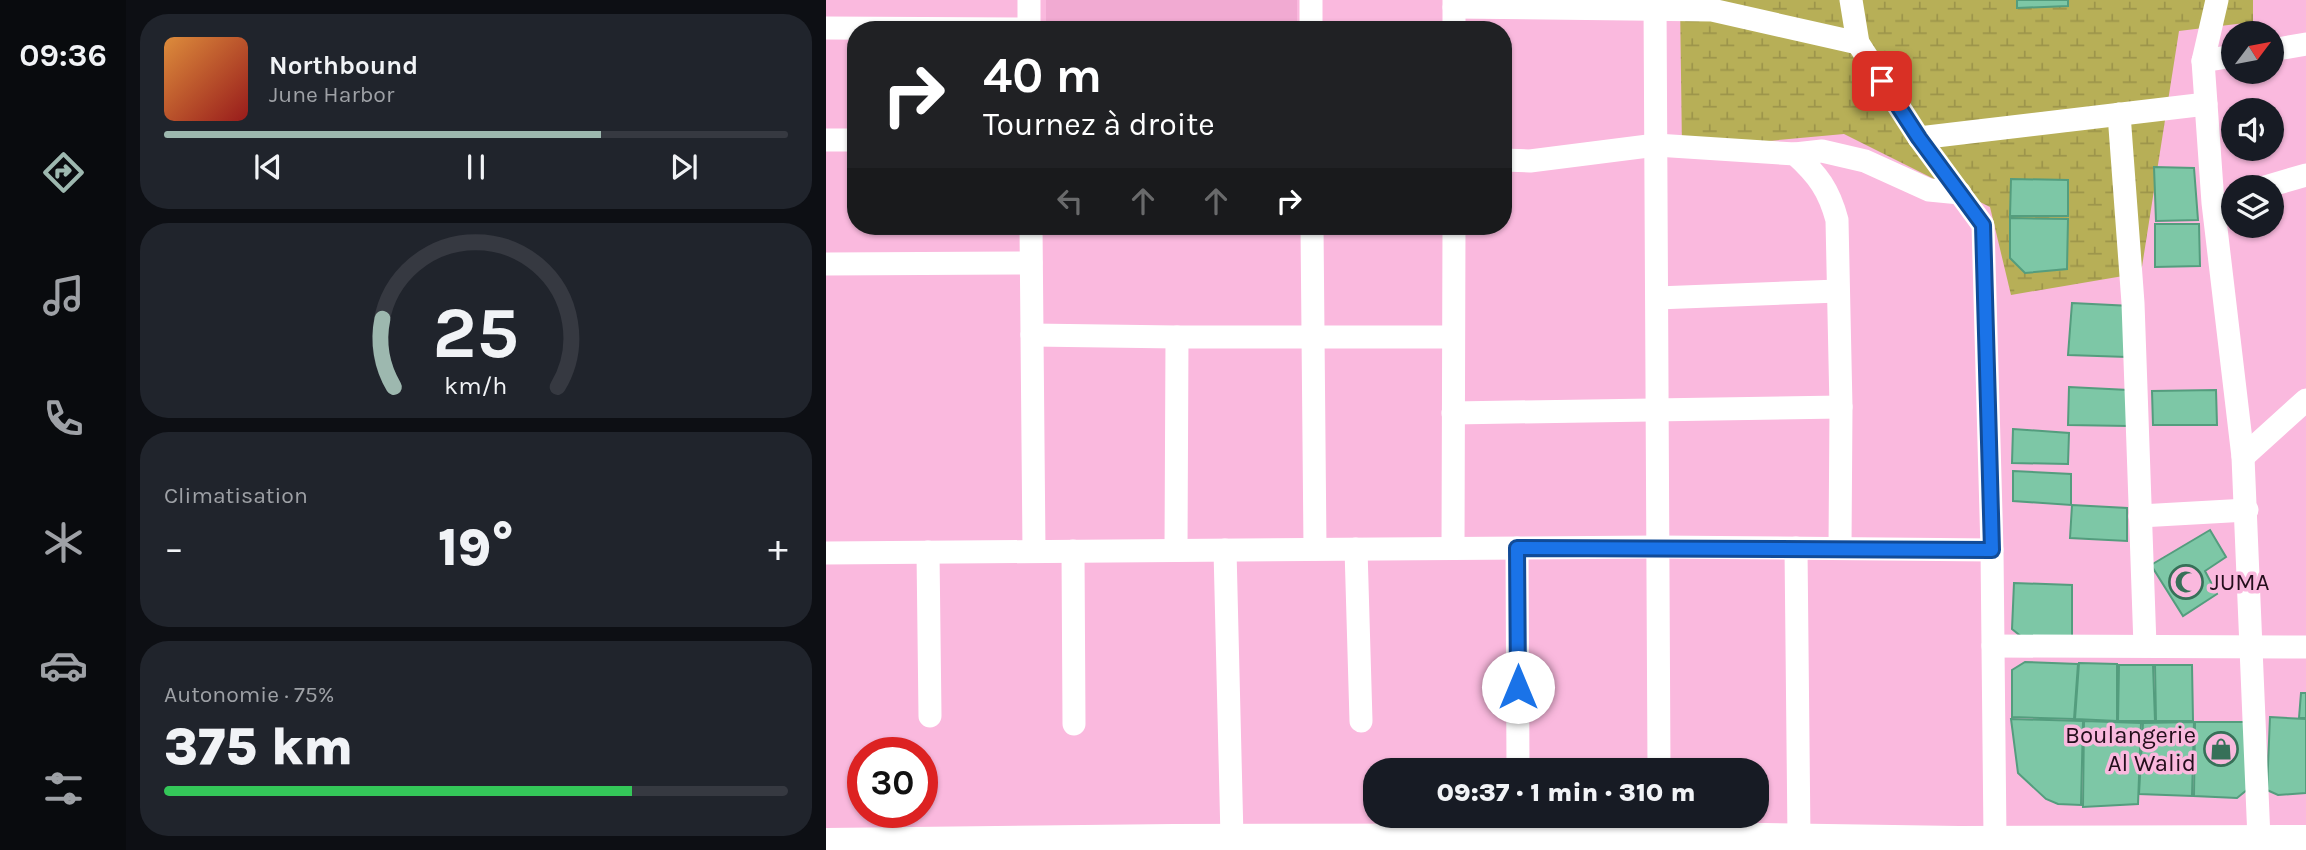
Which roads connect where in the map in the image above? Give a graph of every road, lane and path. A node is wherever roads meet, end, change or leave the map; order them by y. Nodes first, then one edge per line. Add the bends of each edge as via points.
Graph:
1 (1029, 0) edge
2 (1311, 0) edge
3 (1851, 0) edge
4 (2217, 0) edge
5 (1655, 5) edge
6 (1454, 12) edge
7 (1029, 21) edge
8 (1311, 21) edge
9 (826, 28) edge
10 (847, 28) edge
11 (1858, 43) junction
12 (2306, 44) edge
13 (2284, 48) edge
14 (2221, 58) edge
15 (2203, 61) junction
16 (2206, 104) junction
17 (2119, 114) junction
18 (1919, 138) junction
19 (826, 140) edge
20 (847, 140) edge
21 (1656, 145) junction
22 (1795, 154) junction
23 (1512, 160) edge
24 (2306, 175) edge
25 (2284, 181) edge
26 (2221, 189) edge
27 (1960, 193) junction
28 (1031, 235) edge
29 (1312, 235) edge
30 (1454, 235) edge
31 (2226, 238) edge
32 (1031, 263) junction
33 (826, 264) edge
34 (1838, 291) junction
35 (1657, 299) junction
36 (1032, 335) junction
37 (1177, 337) junction
38 (1453, 337) junction
39 (1313, 338) junction
40 (2306, 400) edge
41 (1841, 407) junction
42 (1657, 410) junction
43 (1453, 412) junction
44 (2244, 457) junction
45 (2247, 510) junction
46 (2140, 516) junction
47 (1658, 547) junction
48 (1453, 548) junction
49 (1517, 548) junction
50 (1796, 548) junction
51 (1840, 548) junction
52 (1314, 549) junction
53 (1356, 549) junction
54 (1175, 550) junction
55 (1225, 550) junction
56 (1992, 550) junction
57 (1034, 551) junction
58 (1073, 551) junction
59 (928, 552) junction
60 (826, 553) edge
61 (1993, 646) junction
62 (2145, 646) junction
63 (2251, 647) junction
64 (2306, 647) edge
65 (930, 716) dead end
66 (1361, 721) dead end
67 (1074, 724) dead end
68 (1518, 758) edge
69 (1659, 758) edge
70 (1515, 828) edge
71 (1671, 828) edge
72 (1232, 838) junction
73 (1799, 838) junction
74 (1995, 839) junction
75 (2259, 839) junction
76 (2306, 839) edge
77 (826, 842) edge
78 (1764, 843) edge
79 (1321, 844) edge
80 (1484, 844) edge
81 (2204, 845) edge

1 - 7 street
2 - 8 street
3 - 11 street
4 - 15 street
5 - 6 street
5 - 11 street via 1712,10
5 - 21 street
9 - 10 street
11 - 18 street
12 - 13 street
14 - 15 street
15 - 16 street
16 - 17 street
16 - 26 street
17 - 18 street
17 - 46 street via 2133,303
18 - 27 street
19 - 20 street
21 - 22 street
21 - 23 street
21 - 35 street
22 - 27 street via 1822,151 1846,155 1929,190
22 - 34 street via 1831,198 1837,220
24 - 25 street
27 - 56 street via 1983,225
28 - 32 street
29 - 39 street
30 - 38 street
31 - 44 street
32 - 33 street
32 - 36 street
34 - 35 street
34 - 41 street
35 - 42 street
36 - 37 street
36 - 57 street
37 - 39 street
37 - 54 street
38 - 39 street
38 - 43 street
39 - 52 street
40 - 44 street
41 - 42 street
41 - 51 street
42 - 43 street
42 - 47 street
43 - 48 street
44 - 45 street
45 - 46 street
45 - 63 street
46 - 62 street
47 - 49 street
47 - 50 street
47 - 69 street
48 - 49 street
48 - 53 street
49 - 68 street
50 - 51 street
50 - 73 street
51 - 56 street
52 - 53 street
52 - 55 street
53 - 66 street
54 - 55 street
54 - 58 street
55 - 72 street
56 - 61 street
57 - 58 street
57 - 59 street
58 - 67 street
59 - 60 street
59 - 65 street
61 - 62 street
61 - 74 street
62 - 63 street
63 - 64 street
63 - 75 street
70 - 80 street
71 - 78 street
72 - 77 street
72 - 79 street
73 - 74 street
73 - 78 street
74 - 81 street
75 - 76 street
75 - 81 street
79 - 80 street

